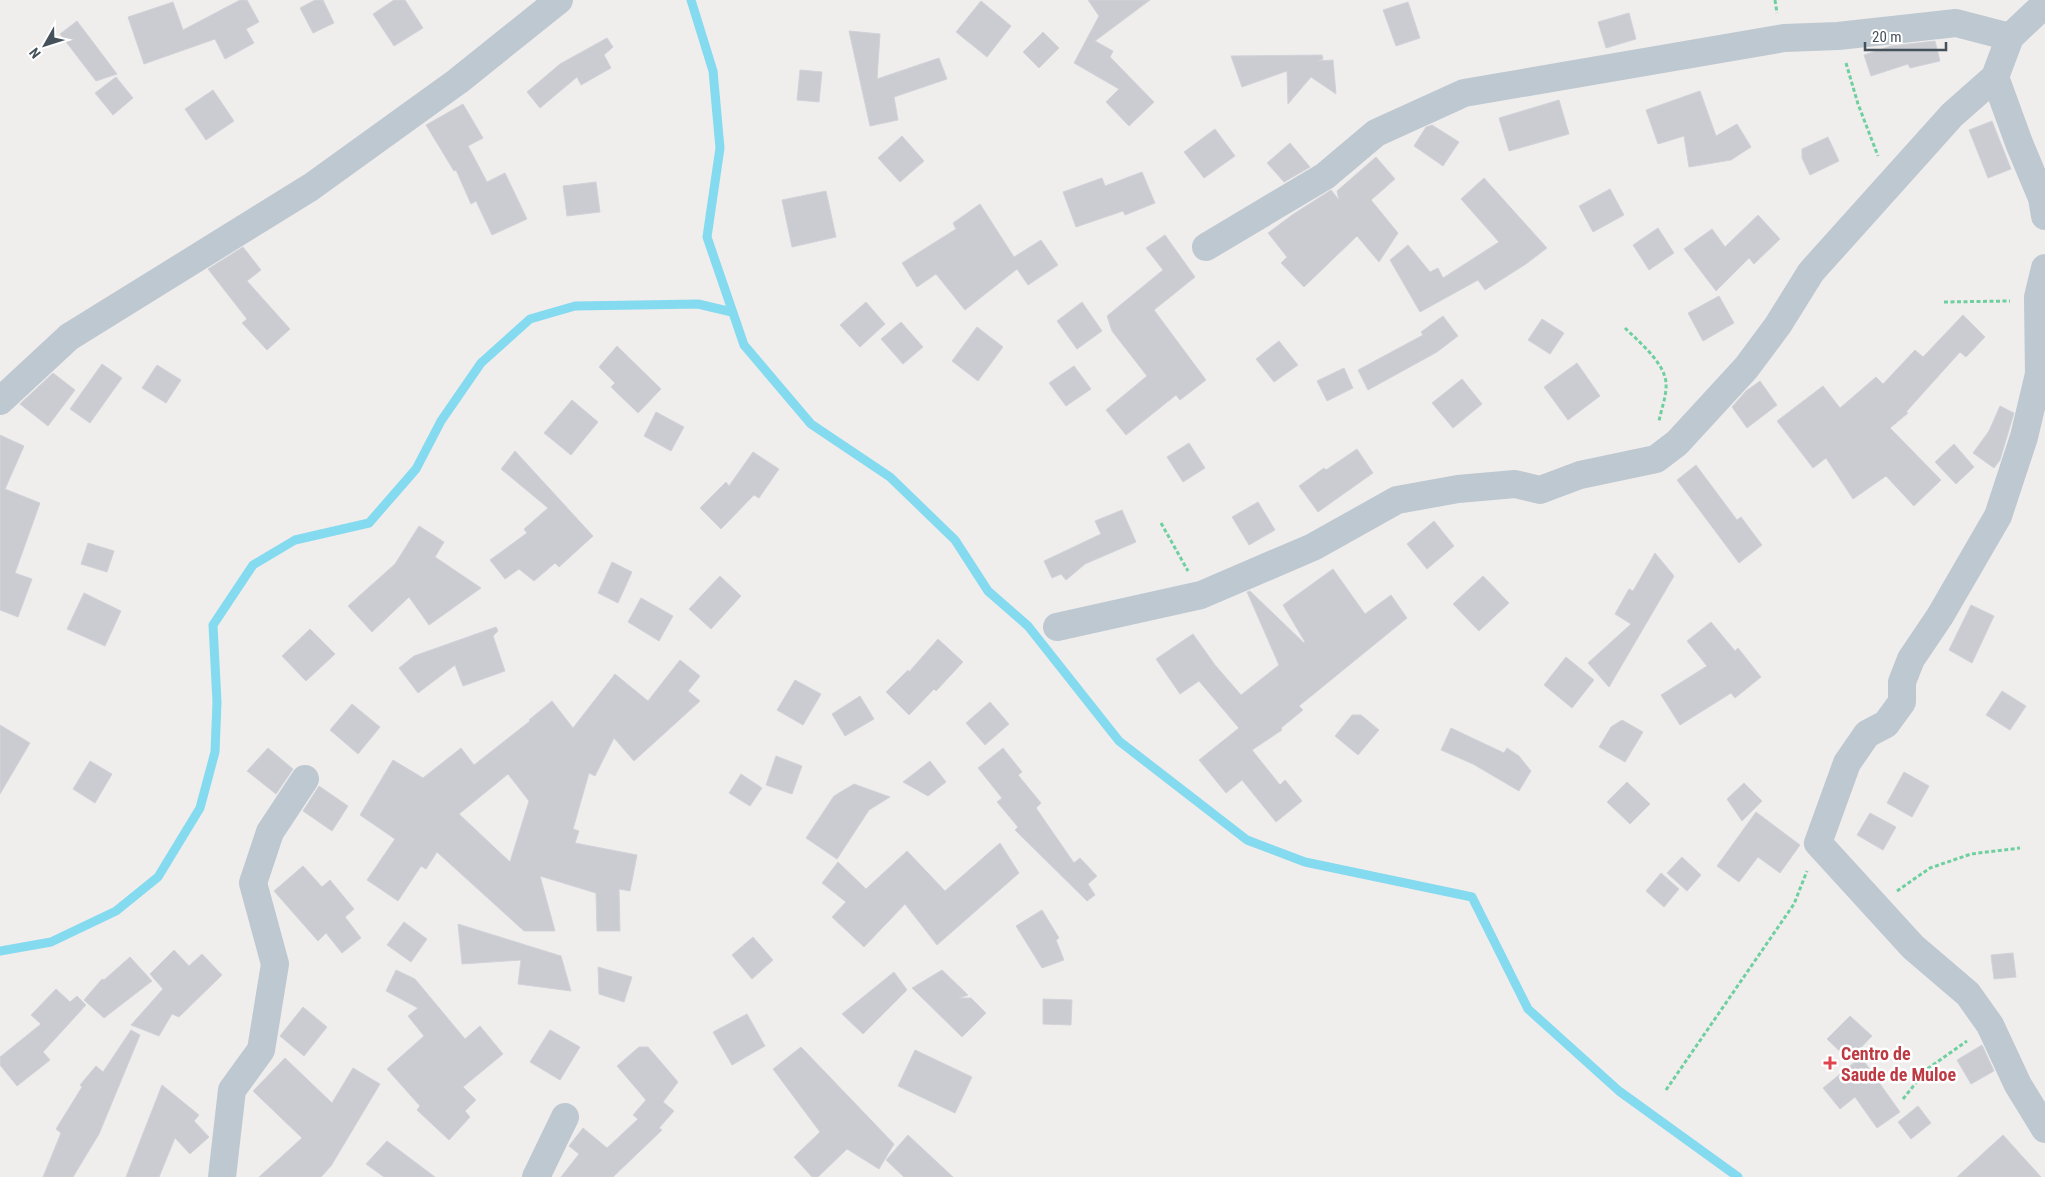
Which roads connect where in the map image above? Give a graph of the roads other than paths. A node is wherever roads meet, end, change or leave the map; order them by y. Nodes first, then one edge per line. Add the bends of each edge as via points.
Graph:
1 (559, 0) edge
2 (2045, 4) edge
3 (2010, 37) junction
4 (1995, 77) junction
5 (2045, 216) edge
6 (1206, 247) dead end
7 (2045, 268) edge
8 (0, 401) edge
9 (1057, 627) dead end
10 (305, 779) dead end
11 (565, 1117) dead end
12 (2045, 1129) edge
13 (222, 1177) edge
14 (536, 1177) edge

1 - 8 street via 458,82 311,187 69,337
2 - 3 street
3 - 4 street
3 - 6 street via 1956,23 1838,36 1784,38 1464,93 1376,133 1325,176
4 - 5 street via 2042,198
4 - 9 street via 1952,115 1811,272 1746,368 1677,443 1656,459 1580,476 1540,490 1515,484 1458,489 1397,500 1313,546 1201,595
7 - 12 street via 2038,297 2039,374 2024,437 1998,516 1911,659 1902,682 1902,702 1886,724 1867,734 1847,763 1818,843 1913,946 1968,994 1990,1024 2018,1085
10 - 13 street via 270,832 253,883 275,964 261,1050 232,1090
11 - 14 street

